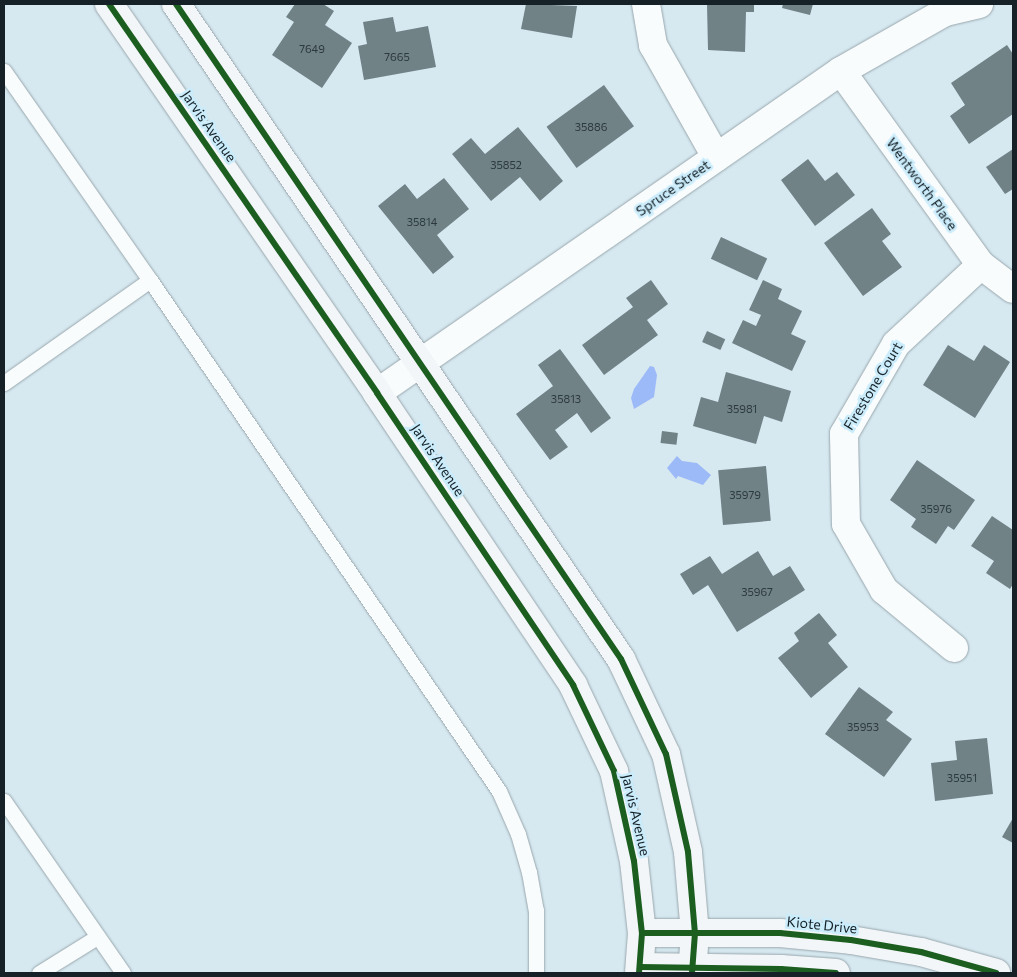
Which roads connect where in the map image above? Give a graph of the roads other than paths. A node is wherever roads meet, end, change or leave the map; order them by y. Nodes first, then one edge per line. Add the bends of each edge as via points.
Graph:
1 (109, 4) edge
2 (176, 4) edge
3 (646, 4) edge
4 (979, 4) edge
5 (4, 71) edge
6 (841, 71) junction
7 (716, 157) junction
8 (981, 265) junction
9 (150, 280) junction
10 (1013, 289) edge
11 (422, 362) junction
12 (4, 383) edge
13 (378, 393) junction
14 (954, 648) dead end
15 (4, 801) edge
16 (642, 933) junction
17 (695, 933) junction
18 (98, 937) junction
19 (640, 970) edge
20 (692, 971) edge
21 (39, 973) edge
22 (123, 973) edge
23 (536, 973) edge
24 (836, 973) edge
25 (996, 973) edge

1 - 13 main road, Jarvis Avenue
2 - 11 main road
3 - 7 street via 653,45
4 - 6 street, Spruce Street via 945,12
5 - 9 lane
6 - 7 street, Spruce Street
6 - 8 street, Wentworth Place
7 - 11 street, Spruce Street
8 - 10 street, Wentworth Place
8 - 14 street, Firestone Court via 896,344 844,434 846,524 884,590
9 - 12 lane
9 - 23 lane via 499,791 518,834 529,872 536,910
11 - 13 street, Spruce Street
11 - 17 main road via 625,667 666,754 688,852
13 - 16 main road, Jarvis Avenue via 573,685 614,771 634,861
15 - 18 lane
16 - 17 main road, Kiote Drive
16 - 19 main road, Jarvis Avenue
17 - 20 main road
17 - 25 main road, Kiote Drive via 780,934 851,940 921,952
18 - 21 lane
18 - 22 lane
19 - 20 main road
20 - 24 main road via 781,968

